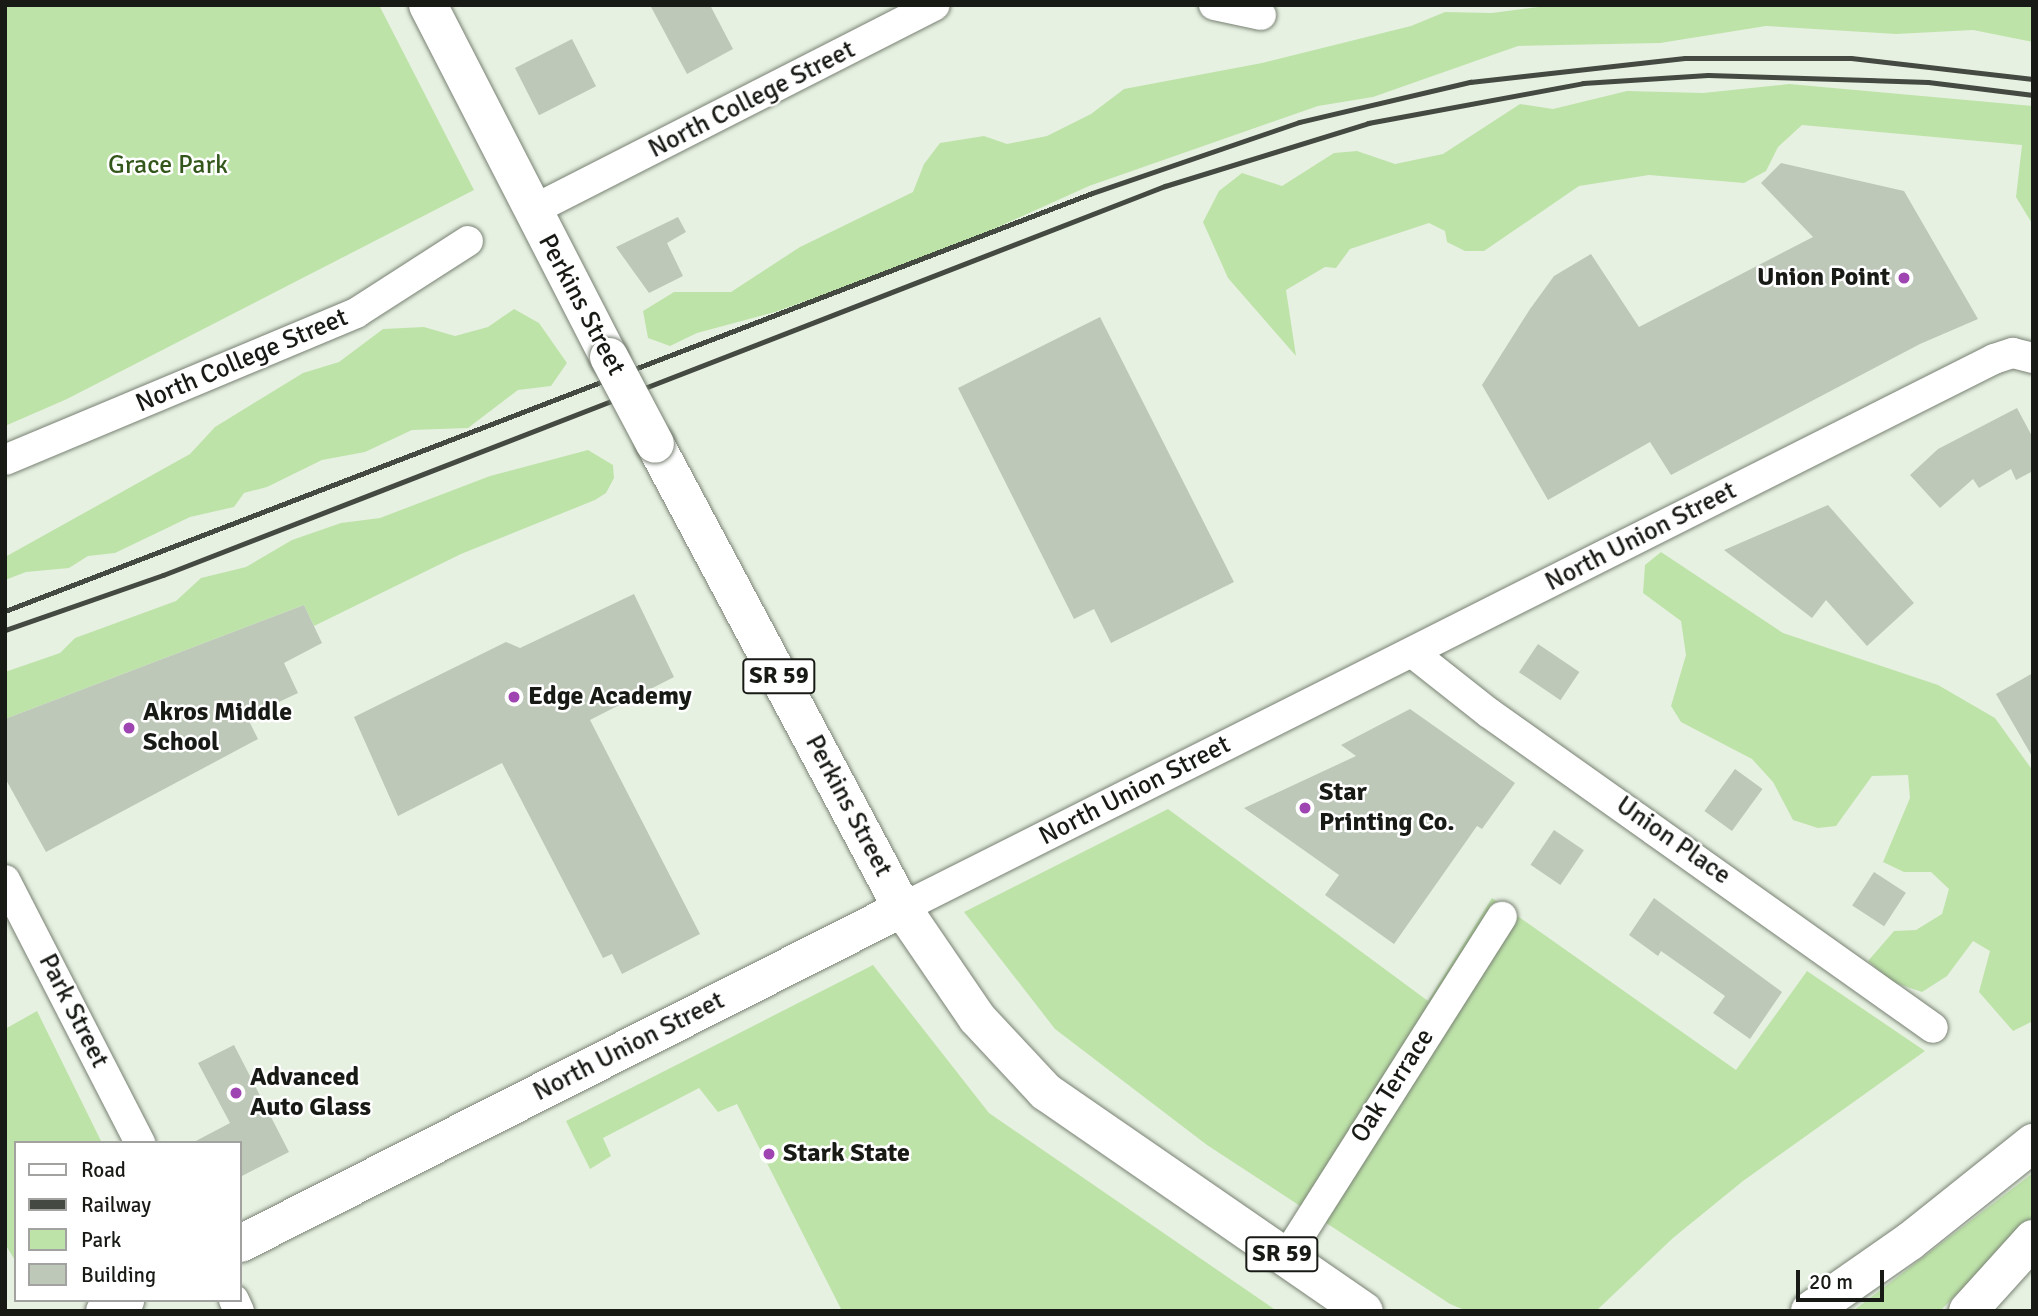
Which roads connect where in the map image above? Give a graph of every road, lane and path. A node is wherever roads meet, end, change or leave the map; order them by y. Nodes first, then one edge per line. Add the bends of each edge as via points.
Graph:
1 (428, 5) edge
2 (935, 5) edge
3 (1214, 5) edge
4 (1261, 15) dead end
5 (531, 211) junction
6 (468, 241) dead end
7 (2033, 358) edge
8 (5, 460) edge
9 (1413, 653) junction
10 (5, 880) edge
11 (902, 908) junction
12 (1503, 917) dead end
13 (1933, 1028) dead end
14 (139, 1141) edge
15 (2033, 1143) edge
16 (2033, 1239) edge
17 (242, 1242) edge
18 (1286, 1256) junction
19 (121, 1302) edge
20 (104, 1311) edge
21 (1364, 1311) edge
22 (1810, 1311) edge
23 (1968, 1311) edge

1 - 5 main road, Perkins Street / SR 59
2 - 5 street, North College Street
3 - 4 street
5 - 11 main road, Perkins Street / SR 59, bridge
6 - 8 street, North College Street via 356,313
7 - 9 street, North Union Street via 2013,353 1994,359
9 - 11 street, North Union Street
9 - 13 street, Union Place via 1489,713
10 - 14 street, Park Street
11 - 17 street, North Union Street
11 - 18 main road, Perkins Street / SR 59 via 977,1018 1046,1092
12 - 18 street, Oak Terrace
15 - 22 main road via 1909,1242
16 - 23 main road
18 - 21 main road, Perkins Street / SR 59
19 - 20 street

